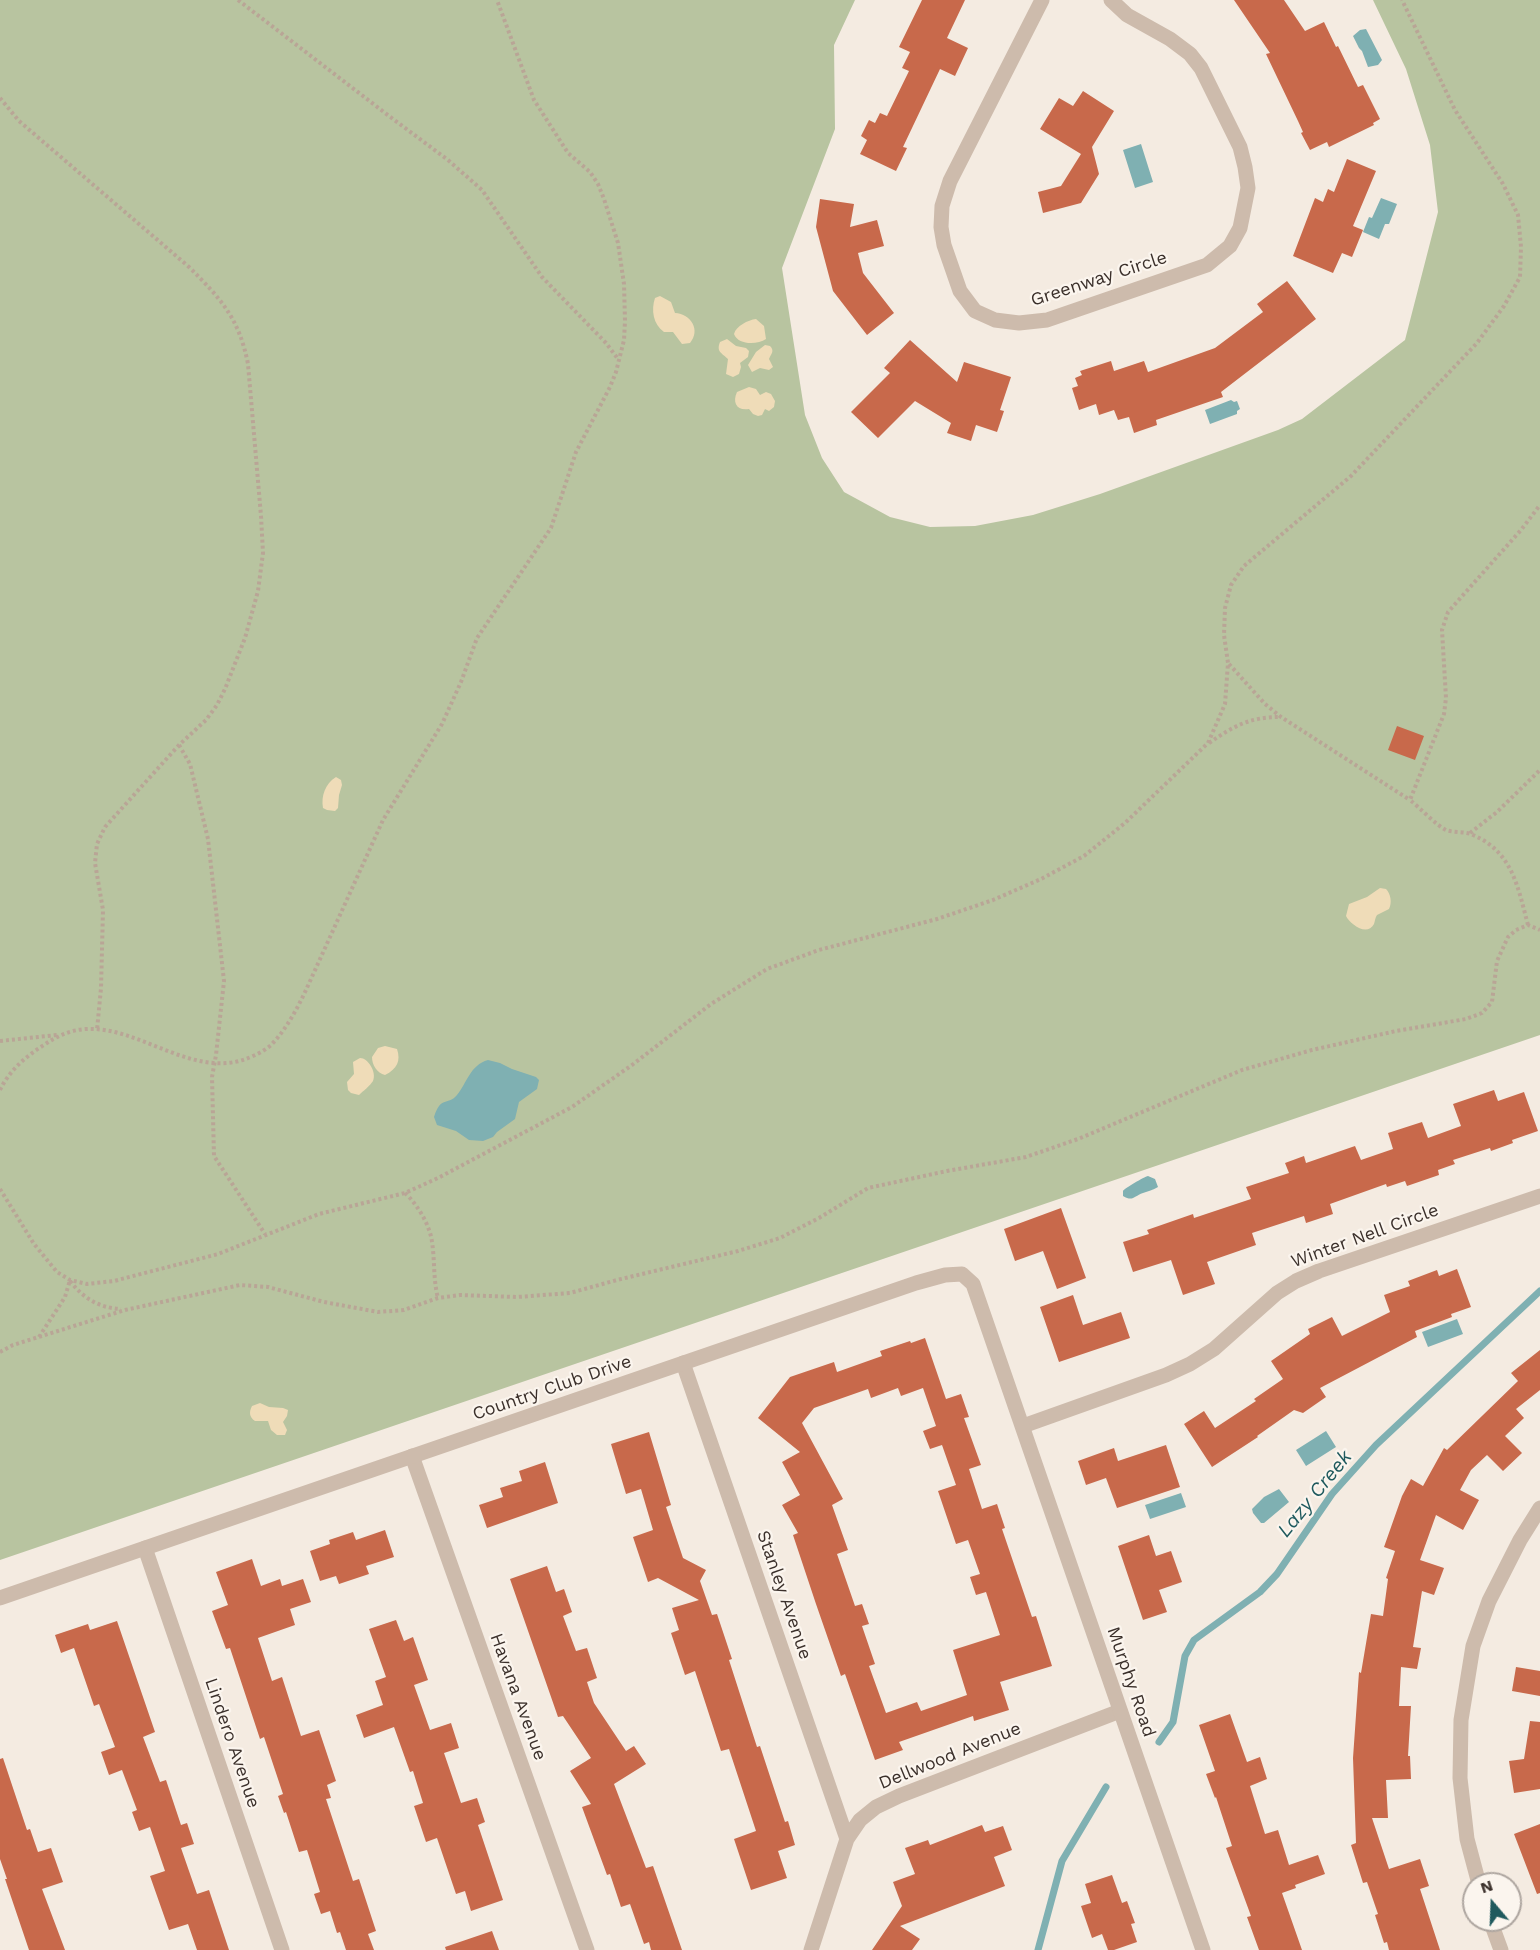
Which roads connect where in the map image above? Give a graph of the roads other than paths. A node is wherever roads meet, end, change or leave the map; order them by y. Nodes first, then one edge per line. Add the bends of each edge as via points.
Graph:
1 (1042, 0) edge
2 (1111, 0) edge
3 (1540, 1196) edge
4 (684, 1363) junction
5 (1023, 1426) junction
6 (412, 1456) junction
7 (1540, 1508) edge
8 (145, 1548) junction
9 (0, 1598) edge
10 (1120, 1711) junction
11 (847, 1839) junction
12 (1476, 1872) edge
13 (1494, 1932) edge
14 (282, 1950) edge
15 (587, 1950) edge
16 (811, 1950) edge
17 (1203, 1950) edge
18 (1501, 1950) edge

1 - 2 street, Greenway Circle via 950,181 942,206 944,245 960,291 975,311 994,320 1019,323 1047,320 1207,265 1230,246 1240,228 1248,188 1245,167 1240,147 1201,68 1170,39 1127,15
3 - 5 street, Winter Nell Circle via 1319,1270 1277,1293 1190,1364
4 - 5 street, Country Club Drive via 916,1283 962,1274 973,1284
4 - 6 street, Country Club Drive
4 - 11 street, Stanley Avenue
5 - 10 street, Murphy Road
6 - 8 street, Country Club Drive
6 - 15 street, Havana Avenue
7 - 12 street via 1489,1601 1473,1646 1462,1709 1460,1778 1467,1839
8 - 9 street, Country Club Drive
8 - 14 street, Lindero Avenue
10 - 11 street, Dellwood Avenue via 884,1803 860,1820
10 - 17 street, Murphy Road
11 - 16 street, Dellwood Avenue
13 - 18 street

